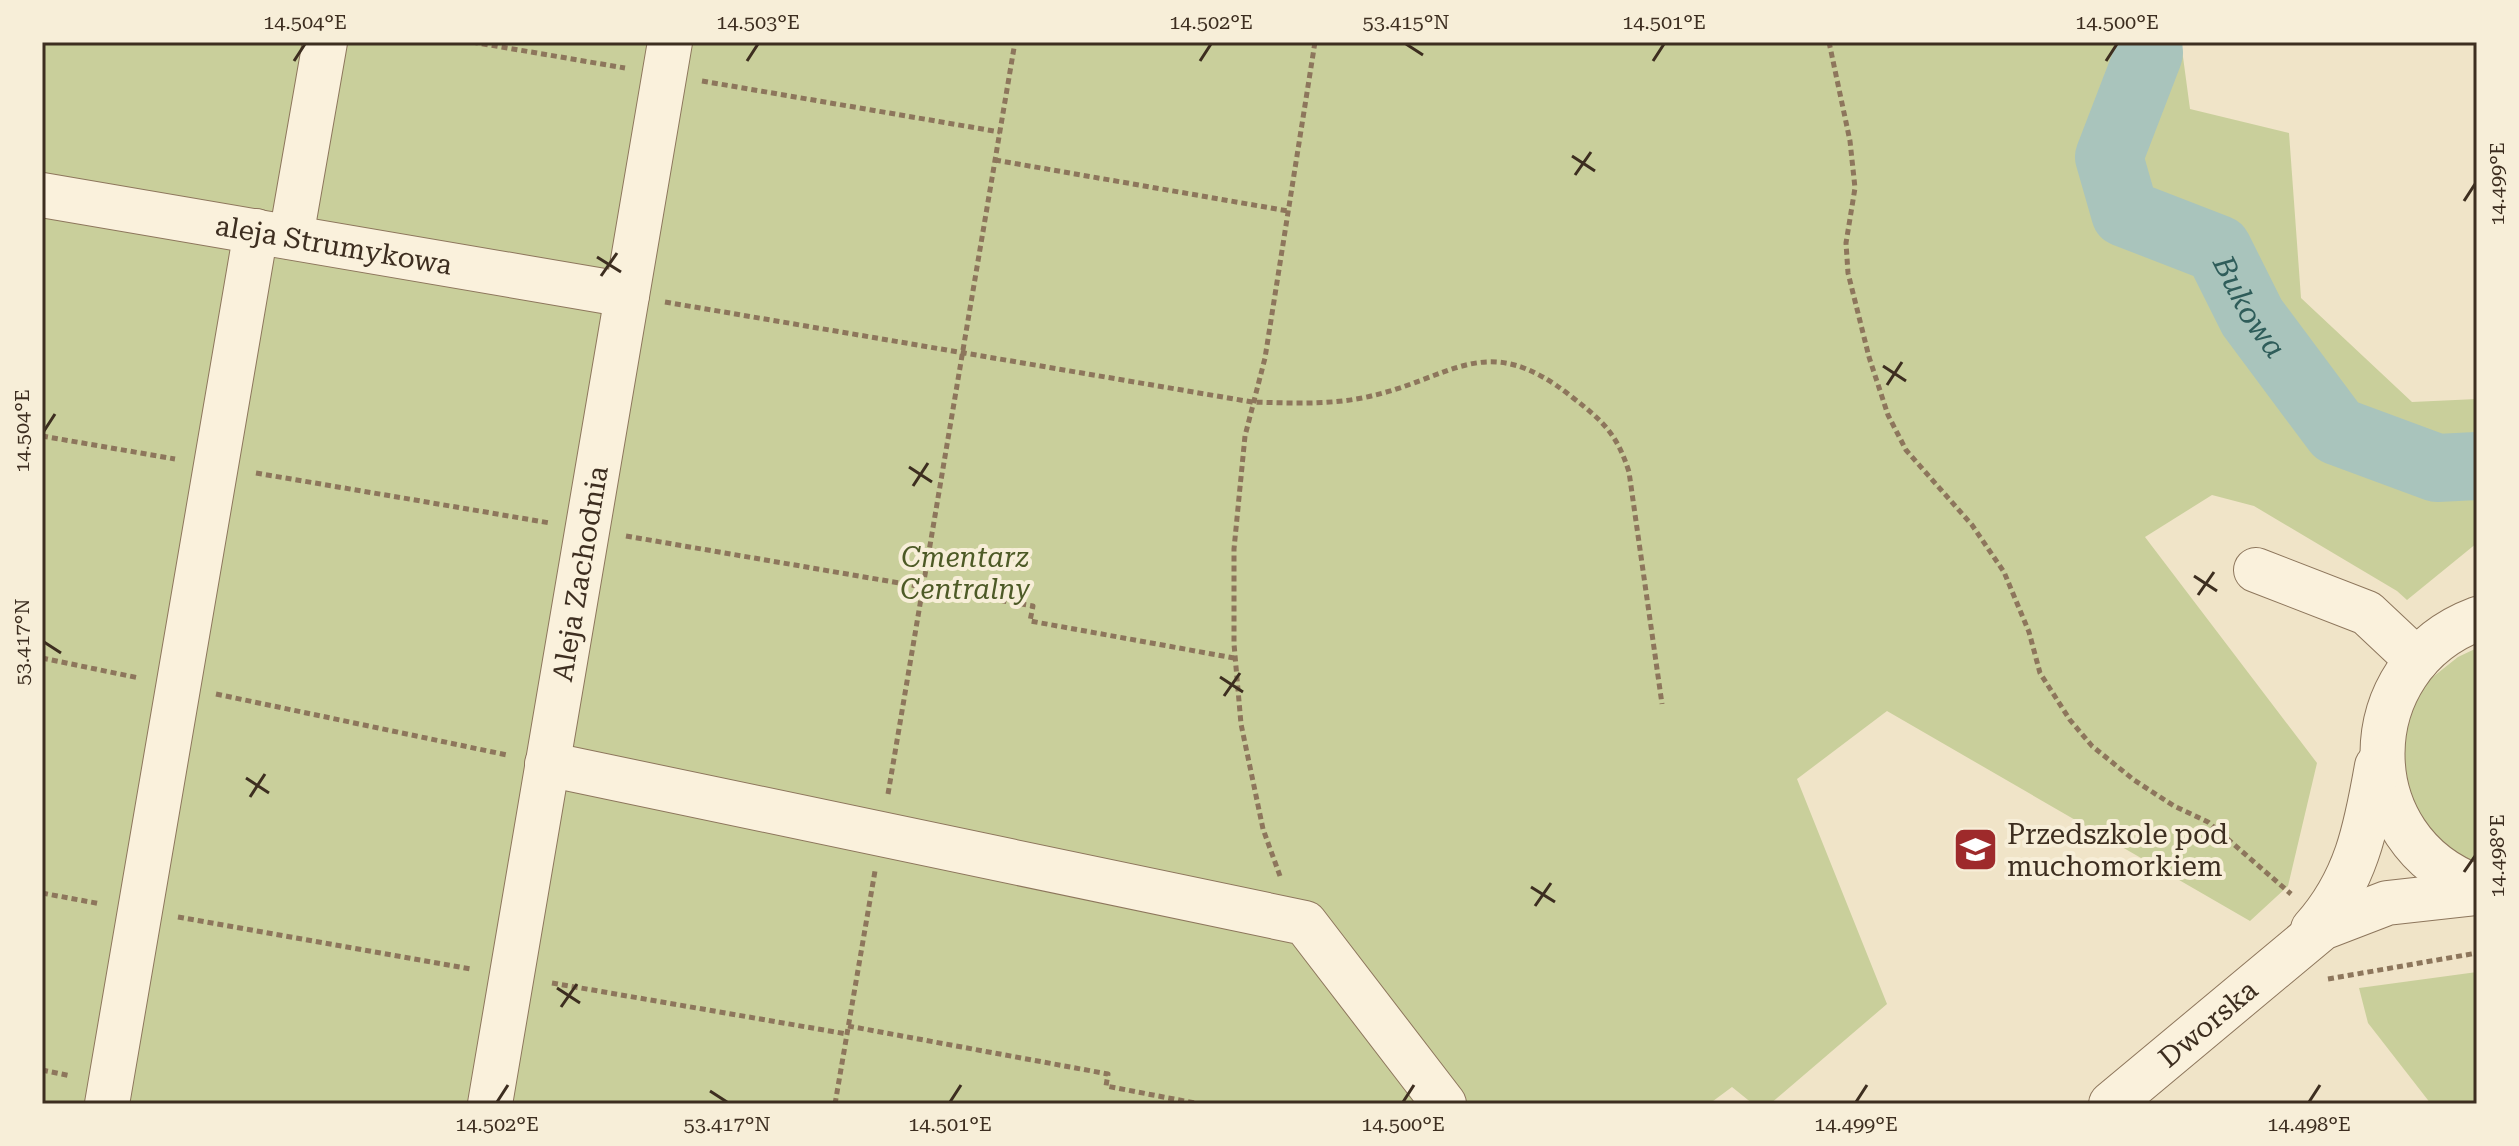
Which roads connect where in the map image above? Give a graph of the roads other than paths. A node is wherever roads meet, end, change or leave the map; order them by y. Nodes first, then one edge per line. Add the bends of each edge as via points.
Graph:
1 (325, 42) edge
2 (667, 58) edge
3 (42, 195) edge
4 (274, 234) junction
5 (627, 295) junction
6 (2256, 570) dead end
7 (2476, 619) edge
8 (2417, 660) junction
9 (2382, 740) junction
10 (547, 764) junction
11 (2477, 887) edge
12 (2477, 893) edge
13 (2303, 940) junction
14 (107, 1104) edge
15 (490, 1104) edge
16 (1444, 1104) edge
17 (2111, 1104) edge

1 - 4 street
2 - 5 street, Aleja Zachodnia
3 - 4 street, aleja Strumykowa
4 - 5 street, aleja Strumykowa
4 - 14 street via 216,466
5 - 10 street, Aleja Zachodnia
6 - 8 street via 2367,613
7 - 8 street, Dworska via 2443,637
8 - 9 street, Dworska via 2390,706
9 - 11 street via 2387,793 2407,833 2437,865
9 - 13 street, Dworska via 2354,869
10 - 15 street, Aleja Zachodnia
10 - 16 street via 1305,923
12 - 13 street, Dworska via 2387,903 2338,918
13 - 17 street, Dworska

